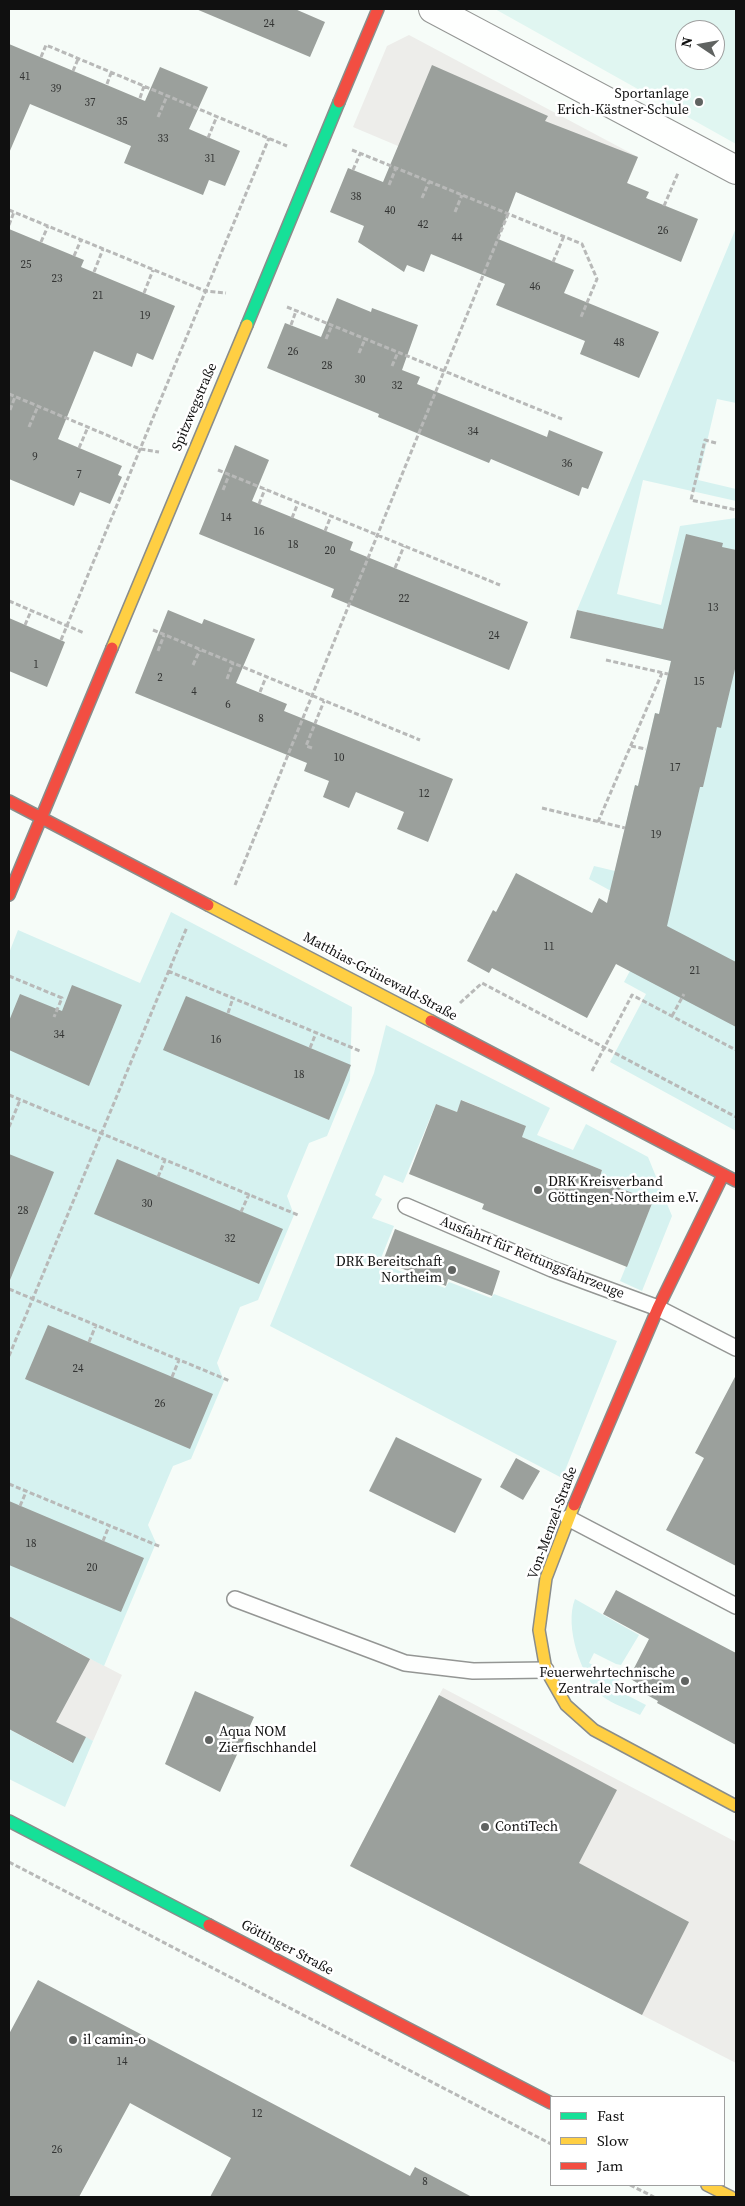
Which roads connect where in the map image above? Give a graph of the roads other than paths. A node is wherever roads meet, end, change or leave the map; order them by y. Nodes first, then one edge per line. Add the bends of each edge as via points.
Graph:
1 (378, 9) edge
2 (433, 9) edge
3 (736, 170) edge
4 (9, 801) edge
5 (41, 817) junction
6 (9, 895) edge
7 (723, 1175) junction
8 (736, 1182) edge
9 (406, 1206) dead end
10 (658, 1308) junction
11 (736, 1348) edge
12 (568, 1518) junction
13 (235, 1599) dead end
14 (736, 1606) edge
15 (546, 1670) junction
16 (736, 1806) edge
17 (9, 1821) edge
18 (550, 2102) edge
19 (709, 2186) edge
20 (731, 2197) edge

1 - 5 street, Spitzwegstraße
2 - 3 street
4 - 5 street, Matthias-Grünewald-Straße
5 - 6 street, Spitzwegstraße
5 - 7 street, Matthias-Grünewald-Straße
7 - 8 street, Matthias-Grünewald-Straße
7 - 10 street, Von-Menzel-Straße
9 - 10 lane, Ausfahrt für Rettungsfahrzeuge via 552,1269
10 - 11 lane, Ausfahrt für Rettungsfahrzeuge
10 - 12 street, Von-Menzel-Straße
12 - 14 lane
12 - 15 street, Von-Menzel-Straße via 546,1578 539,1630
13 - 15 lane via 405,1663 473,1671
15 - 16 street, Von-Menzel-Straße via 566,1705 594,1730
17 - 18 street, Göttinger Straße
19 - 20 street

